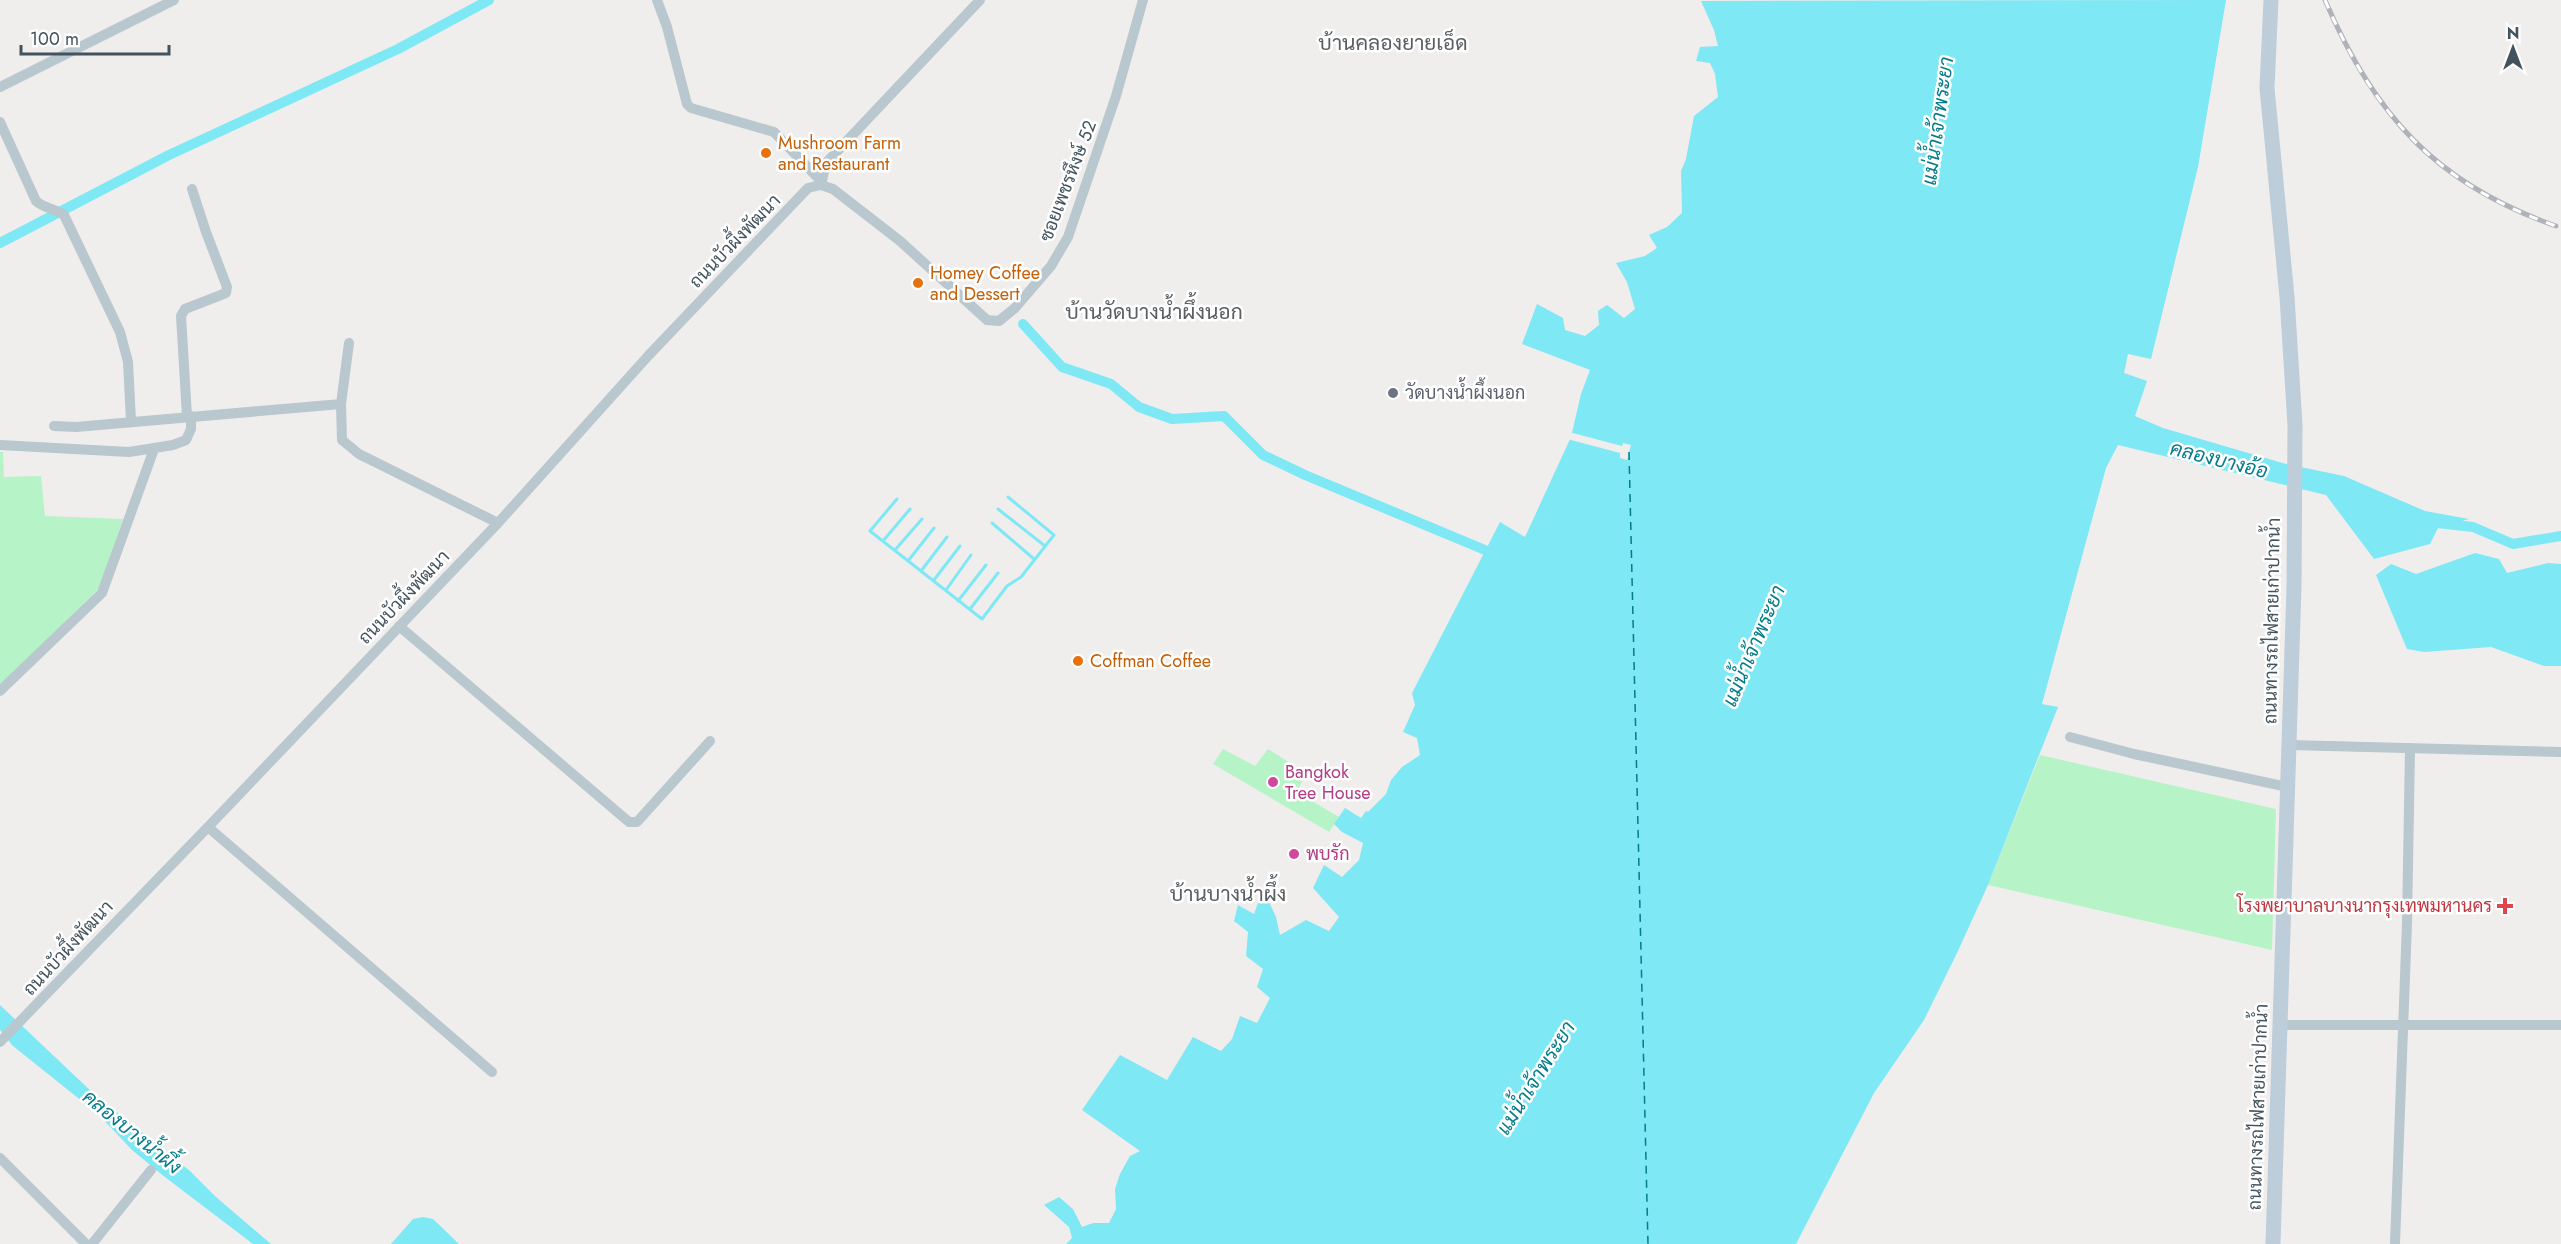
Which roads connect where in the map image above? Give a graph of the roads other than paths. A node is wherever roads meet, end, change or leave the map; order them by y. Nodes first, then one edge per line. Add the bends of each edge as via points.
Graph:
1 (174, 0) edge
2 (657, 0) edge
3 (980, 0) edge
4 (1143, 0) edge
5 (2271, 0) edge
6 (0, 87) edge
7 (0, 122) edge
8 (825, 186) junction
9 (192, 189) dead end
10 (349, 343) dead end
11 (341, 404) junction
12 (189, 416) junction
13 (131, 421) junction
14 (54, 426) dead end
15 (0, 445) edge
16 (154, 449) junction
17 (498, 523) junction
18 (399, 626) junction
19 (0, 691) edge
20 (2070, 737) dead end
21 (710, 741) dead end
22 (2289, 745) junction
23 (2410, 748) junction
24 (2561, 752) edge
25 (2288, 786) junction
26 (208, 827) junction
27 (2280, 1025) junction
28 (2402, 1025) junction
29 (2561, 1025) edge
30 (0, 1041) edge
31 (492, 1072) dead end
32 (0, 1158) edge
33 (151, 1170) dead end
34 (86, 1244) edge
35 (92, 1244) edge
36 (2272, 1244) edge
37 (2395, 1244) edge

1 - 6 street
2 - 8 street via 687,104 774,132
3 - 8 street via 826,163
4 - 8 street, ซอยเพชรหึงษ์ 52 via 1116,96 1068,237 1051,266 999,321 987,320 900,241
5 - 22 main road, ถนนทางรถไฟสายเก่าปากน้ำ via 2267,88 2295,425
7 - 13 street via 36,201 64,215 120,332 128,362
8 - 17 street, ถนนบัวผึ้งพัฒนา via 808,188 648,356
9 - 12 street via 227,287 226,293 185,309 181,316
10 - 11 street
11 - 12 street
11 - 17 street via 340,435 359,454
12 - 13 street
12 - 16 street via 191,429 186,440
13 - 14 street
15 - 16 street via 129,452
16 - 19 street via 102,593
17 - 18 street, ถนนบัวผึ้งพัฒนา
18 - 21 street via 629,822 637,822
18 - 26 street, ถนนบัวผึ้งพัฒนา
20 - 25 street
22 - 23 street
22 - 25 main road, ถนนทางรถไฟสายเก่าปากน้ำ
23 - 24 street
23 - 28 street
25 - 27 main road, ถนนทางรถไฟสายเก่าปากน้ำ
26 - 30 street, ถนนบัวผึ้งพัฒนา
26 - 31 street
27 - 28 street
27 - 36 main road, ถนนทางรถไฟสายเก่าปากน้ำ
28 - 29 street
28 - 37 street
32 - 34 street
33 - 35 street

